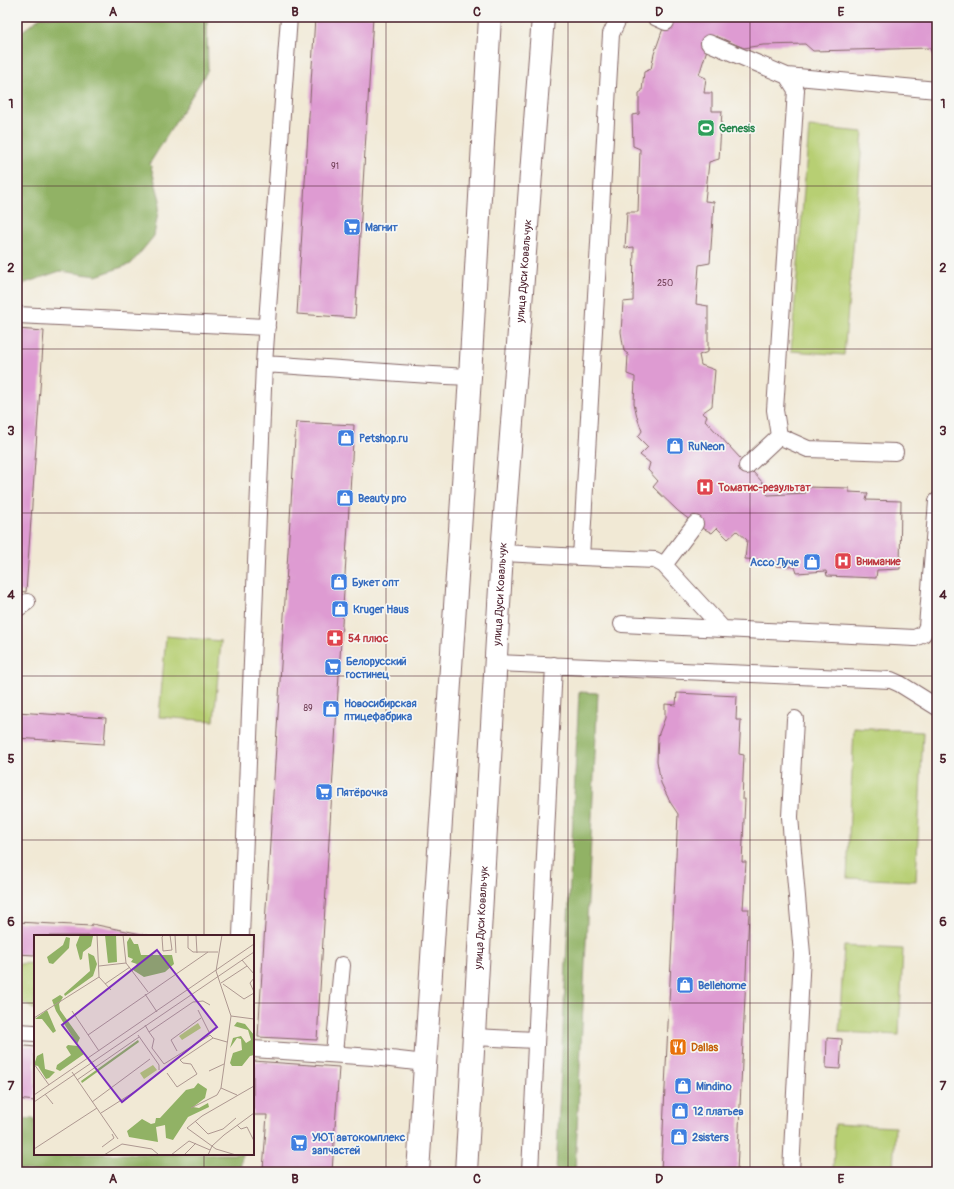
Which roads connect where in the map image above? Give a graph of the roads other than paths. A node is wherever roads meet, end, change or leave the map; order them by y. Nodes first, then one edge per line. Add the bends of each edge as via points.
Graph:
1 (290, 17) edge
2 (490, 17) edge
3 (542, 17) edge
4 (619, 17) edge
5 (709, 43) dead end
6 (787, 76) junction
7 (937, 90) edge
8 (17, 315) edge
9 (267, 327) junction
10 (264, 364) junction
11 (470, 377) junction
12 (779, 436) junction
13 (895, 452) dead end
14 (747, 466) dead end
15 (937, 501) edge
16 (695, 524) dead end
17 (502, 553) junction
18 (581, 557) junction
19 (664, 565) junction
20 (622, 624) dead end
21 (722, 629) junction
22 (496, 662) junction
23 (554, 665) junction
24 (937, 707) edge
25 (795, 719) dead end
26 (241, 935) edge
27 (342, 965) dead end
28 (17, 1032) edge
29 (34, 1033) edge
30 (474, 1037) junction
31 (536, 1040) junction
32 (254, 1049) edge
33 (334, 1054) junction
34 (425, 1063) junction
35 (418, 1172) edge
36 (466, 1172) edge
37 (530, 1172) edge
38 (791, 1172) edge

1 - 9 lane
2 - 11 main road
3 - 17 main road, улица Дуси Ковальчук
4 - 18 lane via 611,34
5 - 6 lane
6 - 7 lane
6 - 12 lane via 796,90 775,410
8 - 9 lane
9 - 10 lane
10 - 11 lane
10 - 26 lane
11 - 34 main road
12 - 13 lane via 808,449
12 - 14 lane
15 - 21 lane via 927,627 923,634 914,638
16 - 19 lane
17 - 18 lane
17 - 22 main road, улица Дуси Ковальчук
18 - 19 lane via 655,560
19 - 21 lane
20 - 21 lane
22 - 23 lane
22 - 30 main road, улица Дуси Ковальчук
23 - 24 lane via 891,680
23 - 31 lane
25 - 38 lane via 790,817 802,954
27 - 33 lane
28 - 29 lane
30 - 31 lane
30 - 36 main road, улица Дуси Ковальчук
31 - 37 lane
32 - 33 lane
33 - 34 lane
34 - 35 main road

